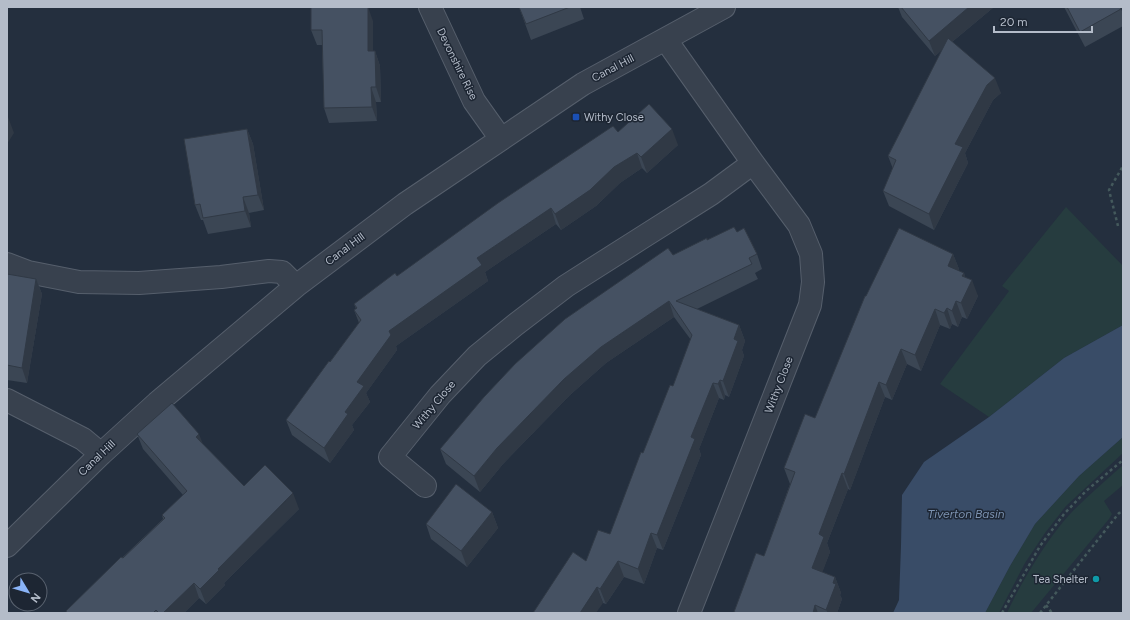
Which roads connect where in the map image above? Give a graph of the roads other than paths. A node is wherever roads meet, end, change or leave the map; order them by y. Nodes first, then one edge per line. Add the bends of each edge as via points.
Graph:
1 (430, 7) edge
2 (724, 7) edge
3 (666, 40) junction
4 (501, 139) junction
5 (753, 163) junction
6 (7, 264) edge
7 (296, 286) junction
8 (7, 400) edge
9 (101, 454) junction
10 (425, 486) dead end
11 (7, 546) edge
12 (689, 613) edge

1 - 4 street, Devonshire Rise via 474,101
2 - 3 street, Canal Hill
3 - 4 street, Canal Hill via 583,84
3 - 5 street, Withy Close
4 - 7 street, Canal Hill via 405,204
5 - 10 street, Withy Close via 711,194 566,286 477,356 440,395 390,457
5 - 12 street, Withy Close via 799,225 812,254 813,282 810,305
6 - 7 street via 28,272 79,282 139,283 269,271 282,272
7 - 9 street, Canal Hill
8 - 9 street via 83,439
9 - 11 street, Canal Hill

